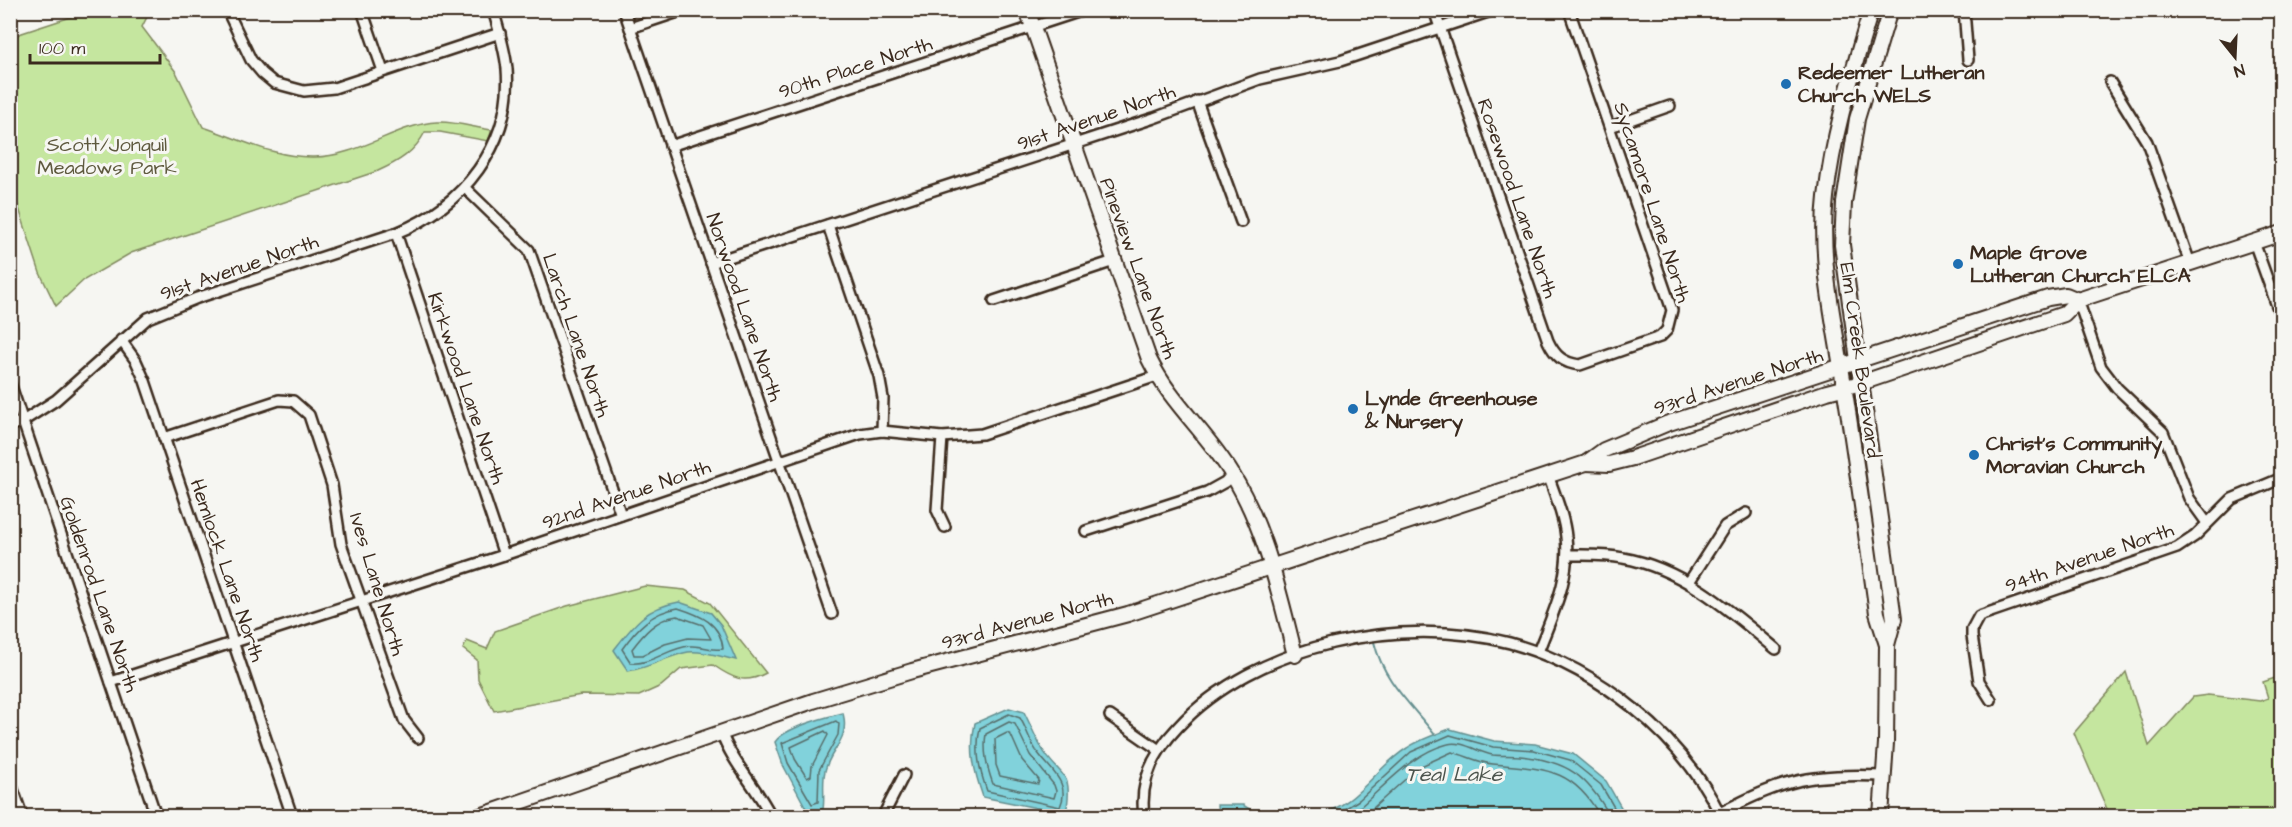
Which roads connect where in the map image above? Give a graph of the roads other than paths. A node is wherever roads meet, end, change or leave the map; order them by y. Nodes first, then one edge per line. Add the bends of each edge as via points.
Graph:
1 (227, 10) edge
2 (362, 10) edge
3 (493, 10) edge
4 (624, 10) edge
5 (684, 10) edge
6 (1028, 10) edge
7 (1084, 10) edge
8 (1434, 10) edge
9 (1494, 10) edge
10 (1569, 10) edge
11 (1871, 10) edge
12 (1890, 10) edge
13 (1964, 10) edge
14 (630, 28) junction
15 (1034, 28) junction
16 (1440, 28) junction
17 (500, 33) junction
18 (1968, 60) dead end
19 (383, 71) junction
20 (2110, 82) dead end
21 (1197, 101) junction
22 (1670, 106) dead end
23 (1610, 127) junction
24 (1074, 145) junction
25 (670, 146) junction
26 (465, 188) junction
27 (1241, 222) dead end
28 (828, 225) junction
29 (396, 233) junction
30 (2282, 233) edge
31 (2254, 242) junction
32 (1114, 261) junction
33 (711, 263) junction
34 (2190, 263) junction
35 (994, 300) dead end
36 (2078, 300) junction
37 (2282, 320) edge
38 (121, 340) junction
39 (1596, 361) joint
40 (1859, 362) junction
41 (1841, 368) junction
42 (1157, 376) junction
43 (10, 383) edge
44 (1861, 383) junction
45 (1844, 387) junction
46 (23, 421) junction
47 (10, 426) edge
48 (882, 431) junction
49 (942, 437) junction
50 (164, 438) junction
51 (778, 462) junction
52 (1586, 463) junction
53 (1232, 474) junction
54 (1548, 475) junction
55 (2282, 478) edge
56 (1746, 513) dead end
57 (621, 515) junction
58 (2207, 523) junction
59 (945, 527) dead end
60 (1086, 531) dead end
61 (504, 555) junction
62 (1567, 555) junction
63 (1272, 567) junction
64 (1689, 582) junction
65 (362, 602) junction
66 (832, 614) dead end
67 (234, 643) junction
68 (1887, 645) junction
69 (1776, 649) dead end
70 (1538, 652) junction
71 (1295, 655) junction
72 (111, 682) junction
73 (1991, 700) dead end
74 (1110, 716) dead end
75 (721, 732) junction
76 (418, 738) dead end
77 (1159, 750) junction
78 (904, 775) dead end
79 (1885, 776) junction
80 (10, 787) edge
81 (1720, 815) edge
82 (20, 816) edge
83 (156, 816) edge
84 (292, 816) edge
85 (480, 816) edge
86 (771, 816) edge
87 (883, 816) edge
88 (1144, 816) edge
89 (1881, 816) edge

1 - 19 street via 252,60 274,83 319,92
2 - 19 street
3 - 17 street, 91st Avenue North
4 - 14 street, Norwood Lane North
5 - 14 street
6 - 15 street, Pineview Lane North
7 - 15 street, 90th Place North
8 - 16 street, Rosewood Lane North
9 - 16 street, 91st Avenue North
10 - 23 street, Sycamore Lane North
11 - 41 street, Elm Creek Boulevard via 1835,145 1826,198 1831,313
12 - 40 street, Elm Creek Boulevard via 1857,119 1844,203 1842,245
13 - 18 street
14 - 25 street, Norwood Lane North
15 - 24 street, Pineview Lane North
15 - 25 street, 90th Place North
16 - 21 street, 91st Avenue North
16 - 39 street, Rosewood Lane North via 1551,349 1569,363
17 - 19 street
17 - 26 street, 91st Avenue North via 507,71 503,117 493,145
20 - 34 street via 2147,142
21 - 24 street, 91st Avenue North
21 - 27 street
22 - 23 street
23 - 39 street, Sycamore Lane North via 1670,301 1672,320 1667,330 1650,343
24 - 28 street, 91st Avenue North
24 - 32 street, Pineview Lane North
25 - 33 street, Norwood Lane North
26 - 29 street, 91st Avenue North via 436,213
26 - 57 street, Larch Lane North via 529,250
28 - 33 street, 91st Avenue North
28 - 48 street via 879,376 884,398
29 - 38 street, 91st Avenue North via 169,308 148,318
29 - 61 street, Kirkwood Lane North
30 - 31 street, 93rd Avenue North
31 - 34 street, 93rd Avenue North
31 - 37 street
32 - 35 street
32 - 42 street, Pineview Lane North
33 - 51 street, Norwood Lane North
34 - 36 street, 93rd Avenue North
36 - 40 street, 93rd Avenue North via 2066,295 2048,298
36 - 44 street, 93rd Avenue North via 2064,314
36 - 58 street via 2101,368 2163,432 2189,498
38 - 46 street, 91st Avenue North via 56,400
38 - 50 street, Hemlock Lane North via 140,370
40 - 41 street, 93rd Avenue North
40 - 44 street, Elm Creek Boulevard
41 - 45 street, Elm Creek Boulevard
41 - 52 street, 93rd Avenue North via 1666,424 1604,450
42 - 49 street, 92nd Avenue North via 982,435
42 - 53 street, Pineview Lane North
43 - 46 street, Goldenrod Lane North
44 - 45 street, 93rd Avenue North
44 - 68 street, Elm Creek Boulevard via 1894,619
45 - 52 street, 93rd Avenue North via 1633,458 1610,464
45 - 68 street, Elm Creek Boulevard via 1876,613
46 - 47 street, 91st Avenue North
46 - 72 street, Goldenrod Lane North
48 - 49 street, 92nd Avenue North
48 - 51 street, 92nd Avenue North via 860,434
49 - 59 street via 937,510
50 - 65 street, Ives Lane North via 279,400 299,404 309,415 326,467 341,543
50 - 67 street, Hemlock Lane North
51 - 57 street, 92nd Avenue North
51 - 66 street, Norwood Lane North
52 - 54 street, 93rd Avenue North
53 - 60 street via 1207,492
53 - 63 street, Pineview Lane North via 1259,525
54 - 62 street via 1566,536
54 - 63 street, 93rd Avenue North
55 - 58 street, 94th Avenue North via 2232,499
56 - 64 street via 1725,526
57 - 61 street, 92nd Avenue North
58 - 73 street, 94th Avenue North via 2177,548 1979,616 1972,636 1979,681
61 - 65 street, 92nd Avenue North
62 - 64 street via 1622,558
62 - 70 street via 1561,593
63 - 71 street, Pineview Lane North
63 - 75 street, 93rd Avenue North via 1099,622 848,690
64 - 69 street
65 - 67 street, 92nd Avenue North
65 - 76 street, Ives Lane North via 404,720
67 - 72 street, 92nd Avenue North
67 - 84 street, Hemlock Lane North
68 - 79 street, Elm Creek Boulevard
70 - 71 street via 1483,637 1426,632 1361,638
70 - 81 street via 1595,680 1652,725 1678,752
71 - 77 street via 1218,690 1191,713
72 - 83 street, Goldenrod Lane North
74 - 77 street
75 - 85 street, 93rd Avenue North
75 - 86 street via 732,758
77 - 88 street via 1144,787
78 - 87 street
79 - 81 street via 1794,780 1771,787
79 - 89 street, Elm Creek Boulevard
80 - 82 street

